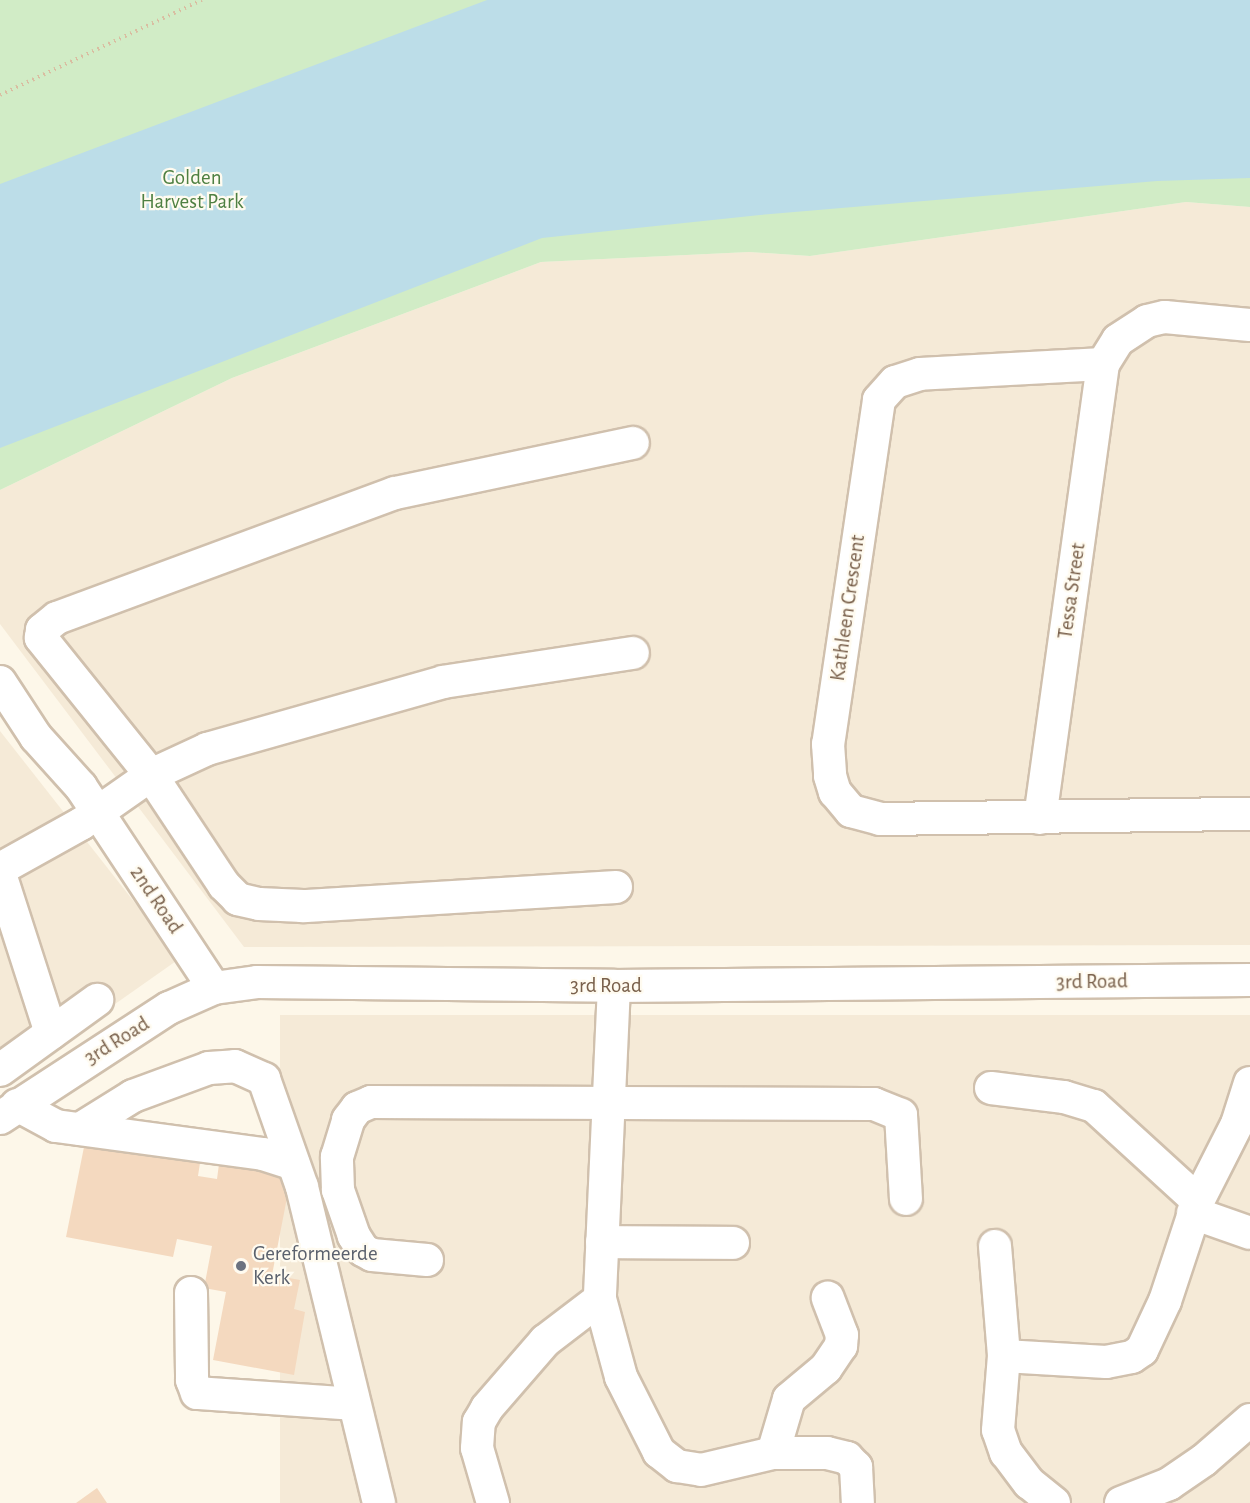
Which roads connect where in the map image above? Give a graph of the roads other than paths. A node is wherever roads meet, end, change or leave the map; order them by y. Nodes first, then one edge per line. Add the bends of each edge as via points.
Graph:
1 (1250, 325) edge
2 (1103, 364) junction
3 (633, 442) dead end
4 (633, 653) dead end
5 (0, 682) edge
6 (151, 775) junction
7 (97, 812) junction
8 (1250, 814) edge
9 (1040, 818) junction
10 (0, 869) edge
11 (0, 874) edge
12 (616, 887) dead end
13 (1250, 980) edge
14 (614, 986) junction
15 (214, 988) junction
16 (97, 1000) dead end
17 (51, 1033) junction
18 (0, 1070) edge
19 (1250, 1085) edge
20 (991, 1088) dead end
21 (609, 1103) junction
22 (8, 1111) edge
23 (80, 1130) junction
24 (293, 1164) junction
25 (906, 1199) dead end
26 (1195, 1207) junction
27 (1250, 1233) edge
28 (602, 1242) junction
29 (733, 1244) dead end
30 (995, 1246) dead end
31 (427, 1260) dead end
32 (191, 1293) dead end
33 (828, 1298) dead end
34 (600, 1299) junction
35 (1004, 1356) junction
36 (354, 1404) junction
37 (1250, 1420) edge
38 (774, 1453) junction
39 (379, 1503) edge
40 (493, 1503) edge
41 (858, 1503) edge
42 (1054, 1503) edge
43 (1120, 1503) edge

1 - 2 street via 1165,317 1147,321 1118,340
2 - 9 street, Tessa Street
2 - 9 street, Kathleen Crescent via 920,374 895,382 879,400 828,744 835,792 851,811 863,816
3 - 6 street via 395,493 248,544 49,622 42,630 44,646
4 - 6 street via 444,682 207,749
5 - 7 street, 2nd Road via 36,737
6 - 7 street
6 - 12 street via 224,885 238,899 303,906
7 - 10 street
7 - 15 street, 2nd Road
8 - 9 street, Kathleen Crescent
11 - 17 street
13 - 14 street, 3rd Road
14 - 15 street, 3rd Road via 257,982
14 - 21 street
15 - 22 street, 3rd Road via 169,1008
16 - 17 street
17 - 18 street
19 - 26 street via 1237,1124
20 - 26 street via 1064,1097 1094,1106
21 - 25 street via 874,1104 892,1108 901,1115 903,1126
21 - 28 street
21 - 31 street via 371,1102 357,1108 342,1132 337,1157 339,1190 357,1244 372,1255
22 - 23 street
23 - 24 street via 263,1154
23 - 24 street via 133,1096 172,1079 235,1066 264,1079
24 - 36 street
26 - 27 street
26 - 35 street via 1165,1301 1142,1350 1132,1358 1106,1362
28 - 29 street
28 - 34 street
30 - 35 street
32 - 36 street via 192,1380 197,1393
33 - 38 street via 842,1335 841,1346 826,1368 789,1399
34 - 38 street via 621,1377 659,1452 677,1466 702,1470
34 - 40 street via 545,1341 479,1422 477,1448
35 - 42 street via 998,1430 1006,1453 1023,1476
36 - 39 street
37 - 43 street via 1169,1484
38 - 41 street via 827,1453 847,1458 856,1467

